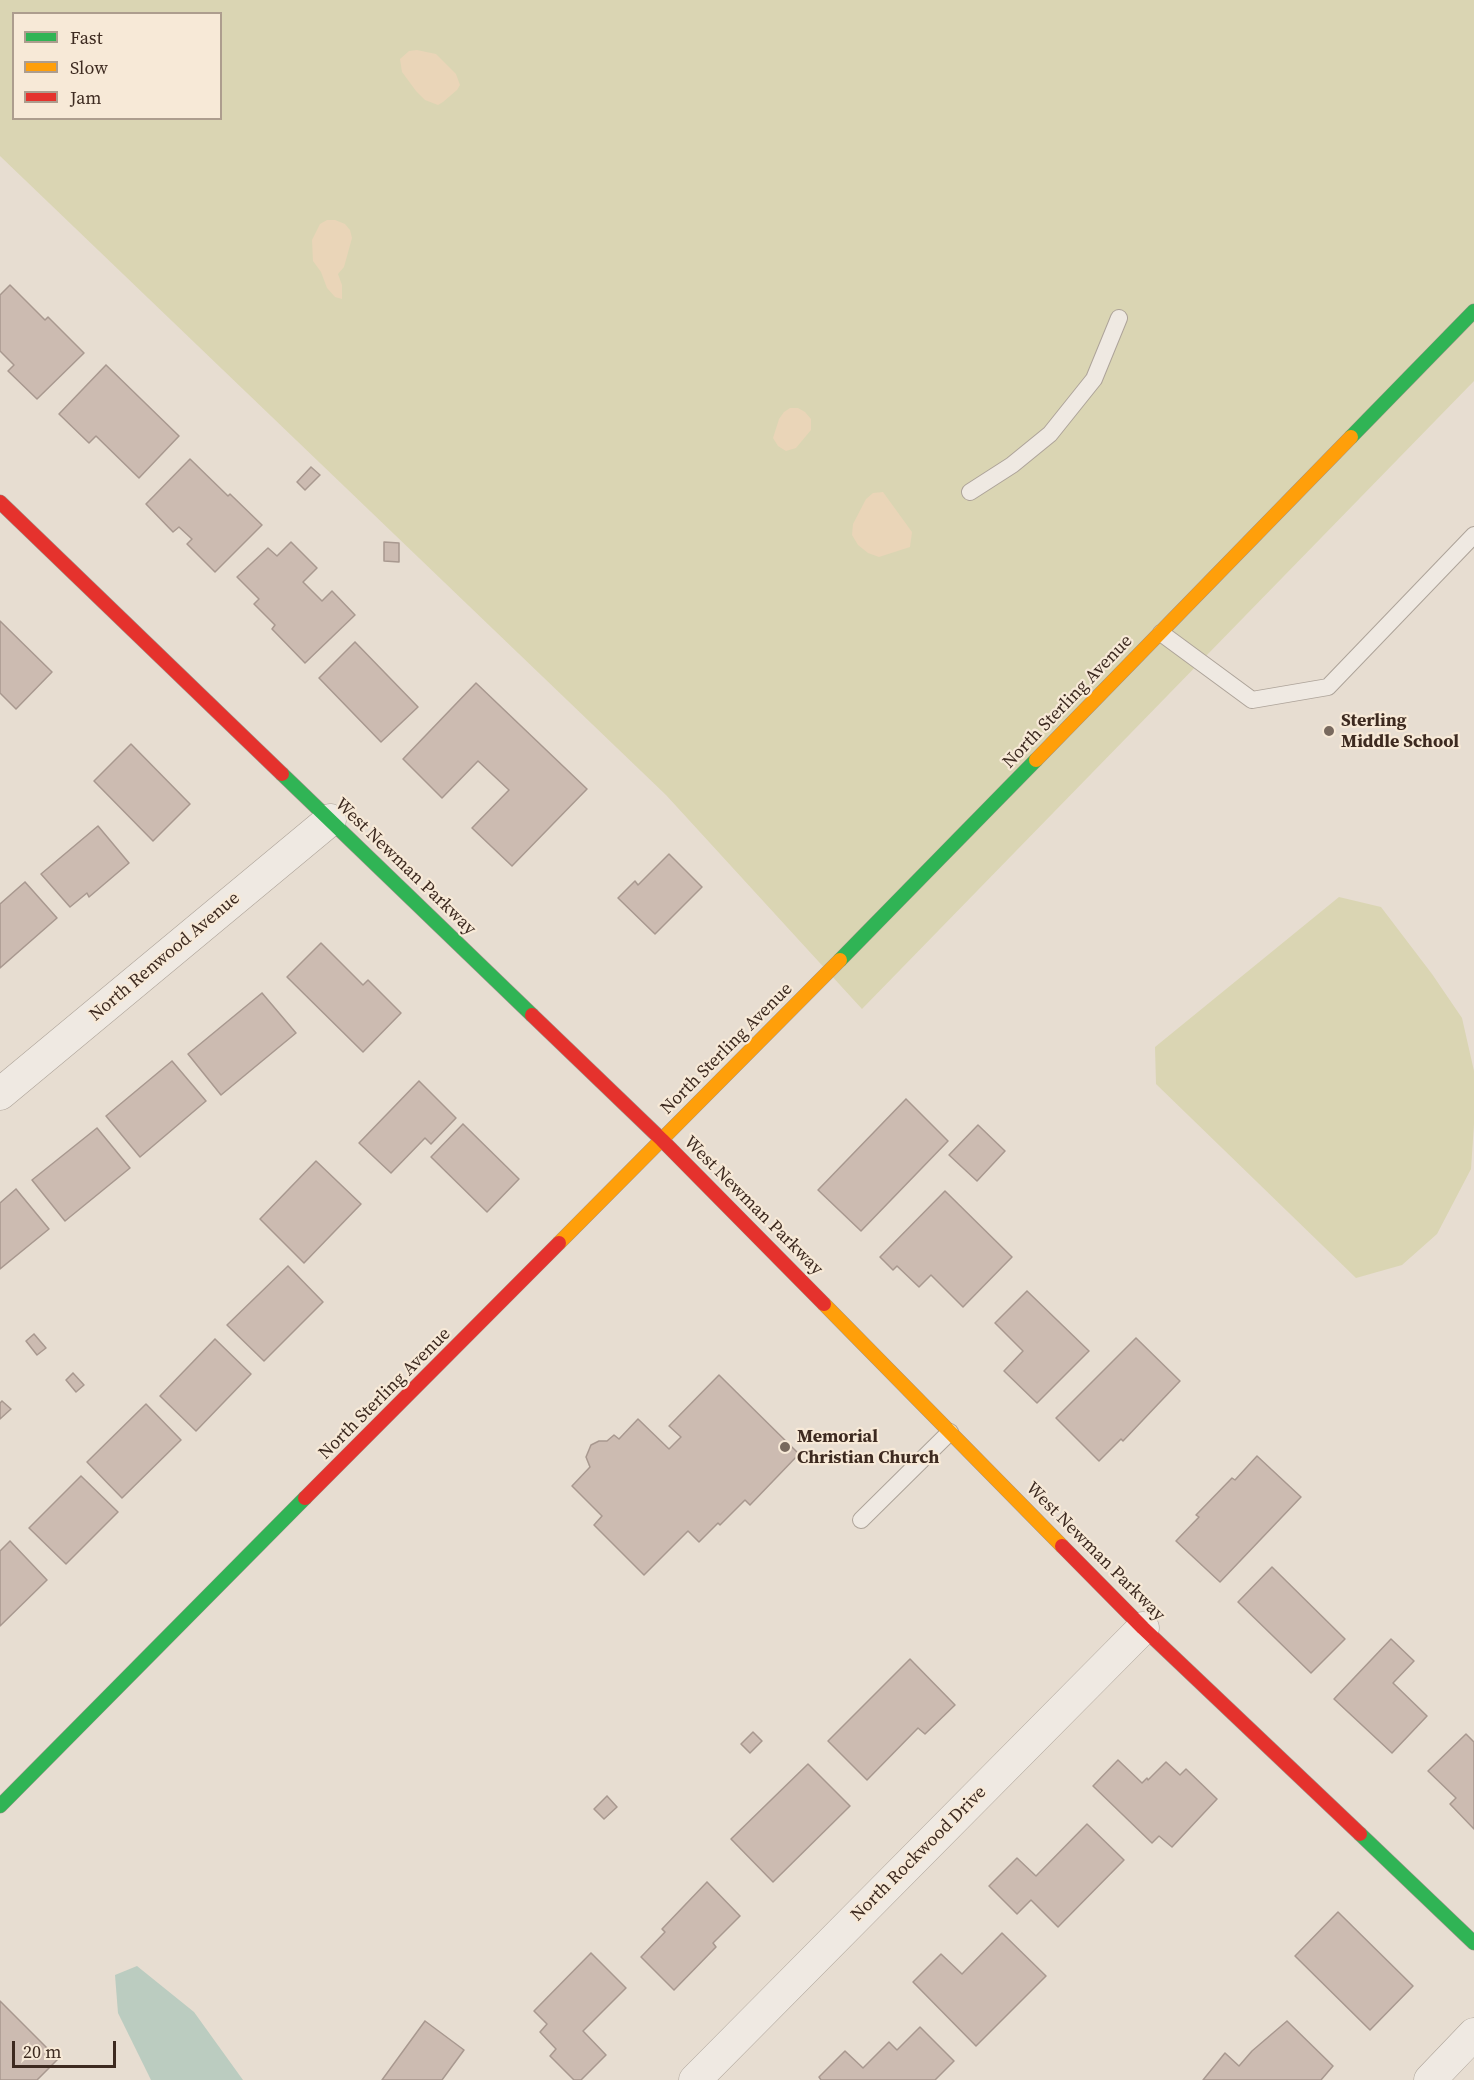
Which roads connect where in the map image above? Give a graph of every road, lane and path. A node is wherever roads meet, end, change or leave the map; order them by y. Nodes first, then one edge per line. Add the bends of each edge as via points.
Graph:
1 (1474, 311) edge
2 (1119, 318) dead end
3 (970, 492) dead end
4 (0, 502) edge
5 (1474, 535) edge
6 (1161, 633) junction
7 (330, 820) junction
8 (0, 1094) edge
9 (662, 1140) junction
10 (950, 1432) junction
11 (861, 1520) dead end
12 (1143, 1628) junction
13 (0, 1806) edge
14 (1474, 1943) edge
15 (1474, 2034) edge
16 (695, 2080) edge
17 (1430, 2080) edge

1 - 6 main road, North Sterling Avenue
2 - 3 lane via 1094,379 1050,434
4 - 7 main road, West Newman Parkway
5 - 6 lane via 1328,687 1251,700
6 - 9 main road, North Sterling Avenue
7 - 8 street, North Renwood Avenue
7 - 9 main road, West Newman Parkway
9 - 10 main road, West Newman Parkway
9 - 13 main road, North Sterling Avenue
10 - 11 lane
10 - 12 main road, West Newman Parkway
12 - 14 main road, West Newman Parkway
12 - 16 street, North Rockwood Drive
15 - 17 street

